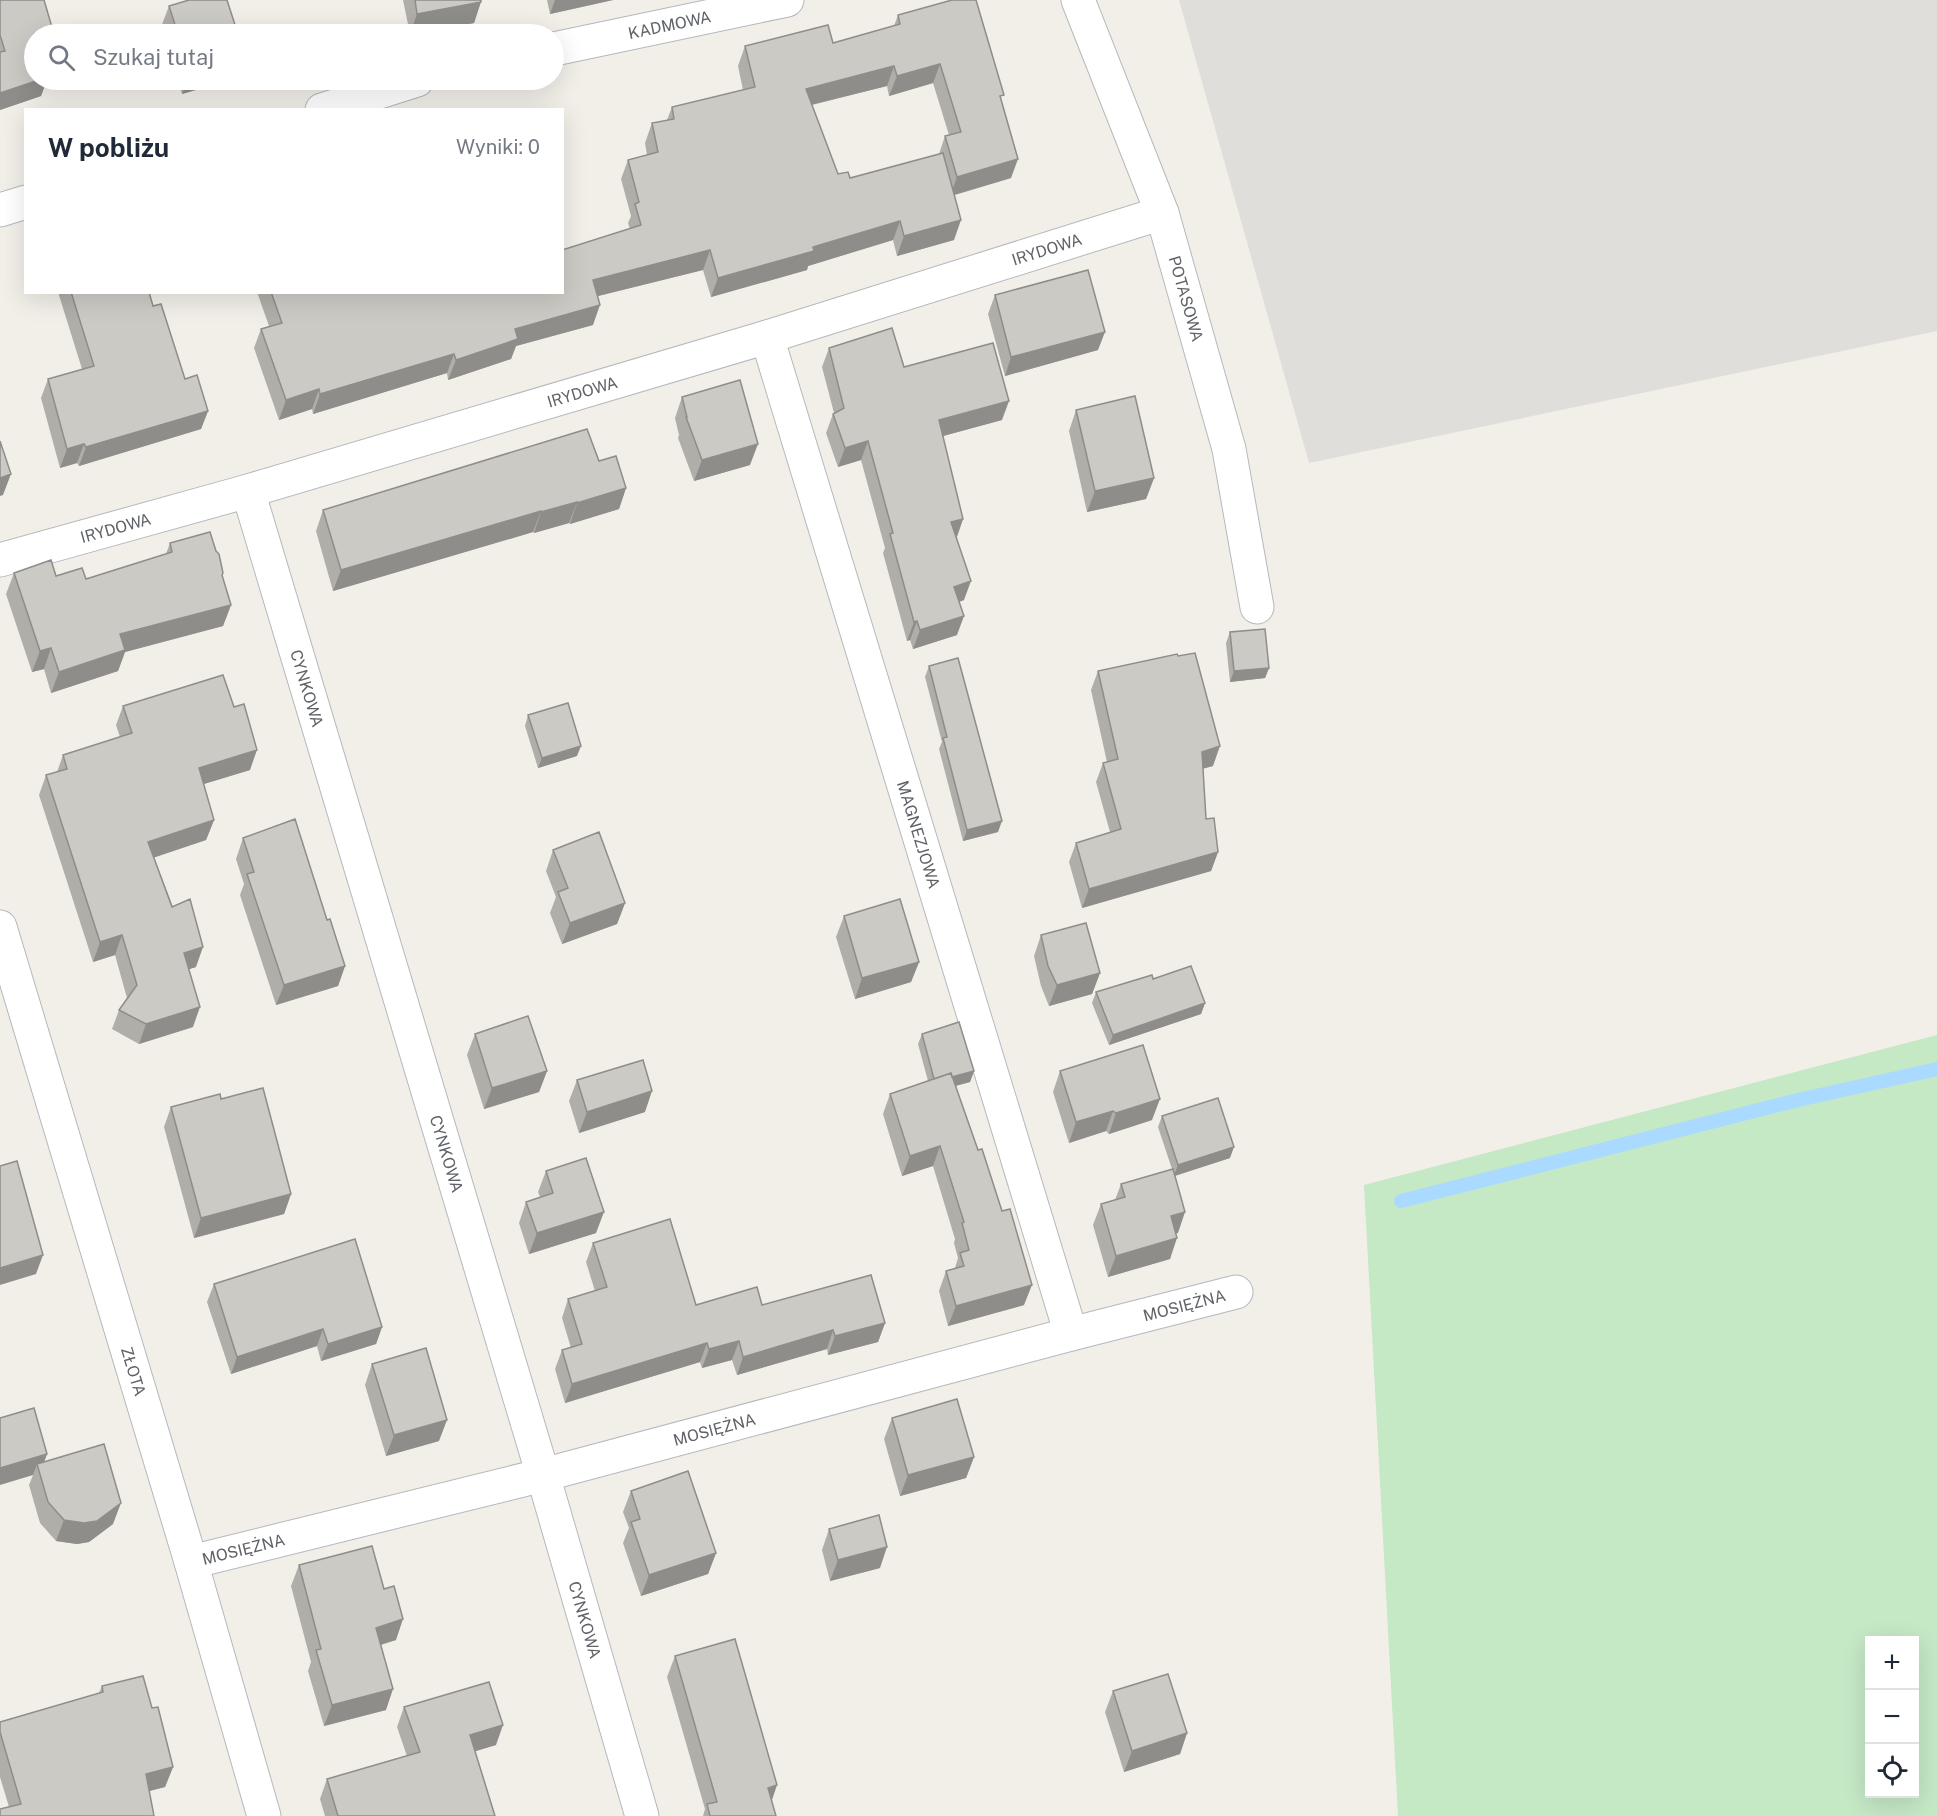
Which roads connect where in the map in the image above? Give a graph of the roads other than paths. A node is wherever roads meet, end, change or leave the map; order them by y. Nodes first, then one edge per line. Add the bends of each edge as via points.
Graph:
1 (787, 0) edge
2 (1078, 0) edge
3 (564, 47) edge
4 (385, 90) edge
5 (327, 108) edge
6 (24, 203) edge
7 (0, 210) edge
8 (1162, 213) junction
9 (767, 337) junction
10 (248, 490) junction
11 (0, 560) edge
12 (1257, 608) dead end
13 (0, 927) edge
14 (1236, 1292) dead end
15 (1071, 1334) junction
16 (543, 1475) junction
17 (191, 1562) junction
18 (264, 1816) edge
19 (642, 1816) edge

1 - 3 street, KADMOWA
2 - 8 street, POTASOWA
4 - 5 street
6 - 7 street
8 - 9 street, IRYDOWA
8 - 12 street, POTASOWA via 1230,449
9 - 10 street, IRYDOWA
9 - 15 street, MAGNEZJOWA
10 - 11 street, IRYDOWA
10 - 16 street, CYNKOWA
13 - 17 street, ZŁOTA
14 - 15 street, MOSIĘŻNA
15 - 16 street, MOSIĘŻNA
16 - 17 street, MOSIĘŻNA
16 - 19 street, CYNKOWA
17 - 18 street, ZŁOTA

